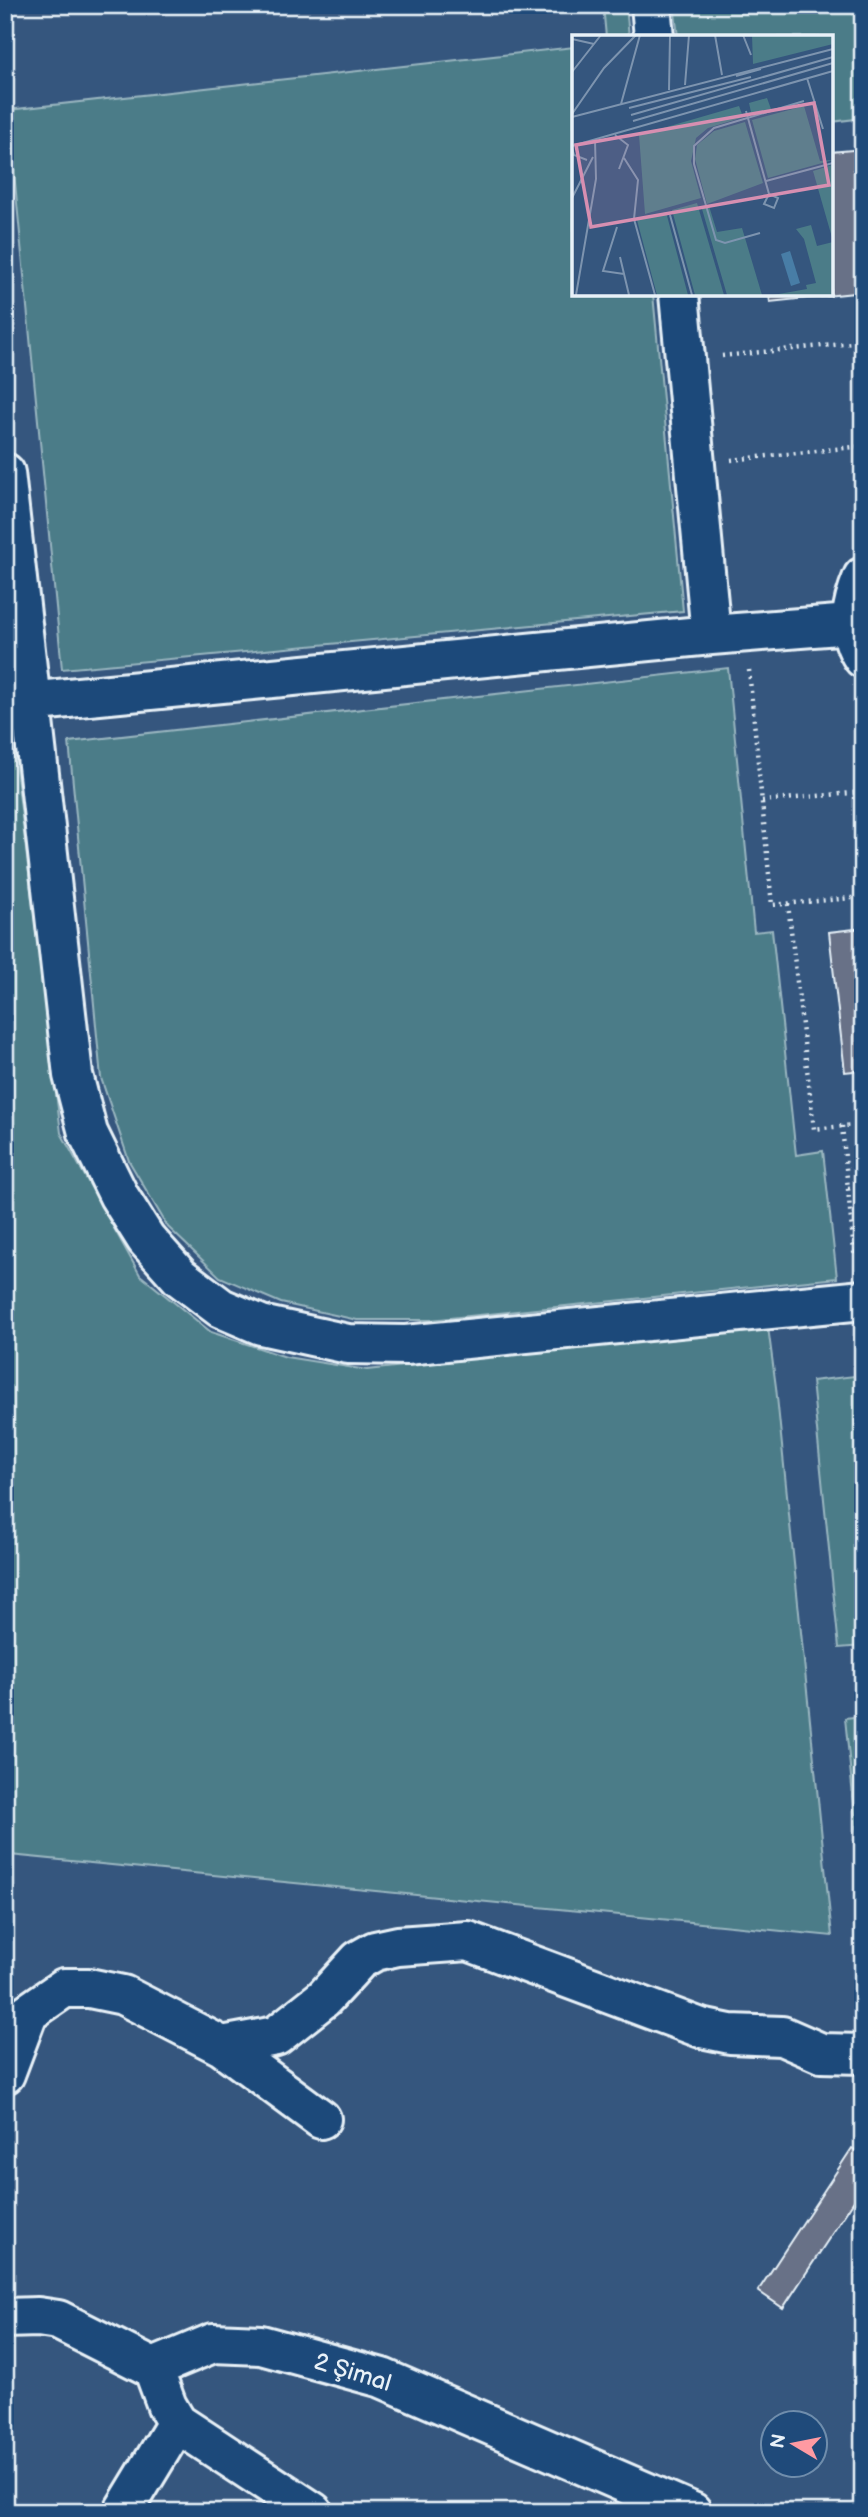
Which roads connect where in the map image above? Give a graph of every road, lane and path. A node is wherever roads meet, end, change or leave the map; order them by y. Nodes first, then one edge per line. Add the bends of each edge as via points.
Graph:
1 (651, 5) edge
2 (654, 35) edge
3 (679, 296) edge
4 (863, 342) edge
5 (686, 360) junction
6 (863, 446) edge
7 (695, 463) junction
8 (5, 473) edge
9 (863, 577) edge
10 (729, 634) junction
11 (857, 641) edge
12 (18, 703) edge
13 (863, 792) edge
14 (762, 801) junction
15 (863, 897) edge
16 (788, 904) junction
17 (863, 1124) edge
18 (842, 1126) junction
19 (863, 1187) edge
20 (848, 1188) junction
21 (863, 1251) edge
22 (863, 1300) edge
23 (222, 2046) junction
24 (863, 2054) edge
25 (5, 2074) edge
26 (321, 2119) dead end
27 (5, 2318) edge
28 (153, 2368) junction
29 (177, 2423) junction
30 (123, 2512) edge
31 (313, 2512) edge
32 (692, 2512) edge

1 - 2 street
3 - 5 street
4 - 5 path
5 - 7 street
6 - 7 path
7 - 10 street
8 - 12 street
9 - 11 street via 853,602
10 - 11 street
10 - 12 street
10 - 14 path
12 - 22 street via 73,1075 88,1133 146,1239 180,1277 221,1308 261,1325 348,1345 406,1345
13 - 14 path
14 - 16 path via 772,905
15 - 16 path
16 - 18 path via 814,1129
17 - 18 path
18 - 20 path
19 - 20 path
20 - 21 path via 855,1252
23 - 24 street via 276,2036 374,1951 468,1941 701,2028 782,2036 821,2053
23 - 25 street via 122,1995 64,1988 28,2012
23 - 26 street
27 - 28 street via 58,2320
28 - 29 street
28 - 32 street, 2 Şimal via 213,2343 261,2345 382,2378
29 - 30 street
29 - 31 street

